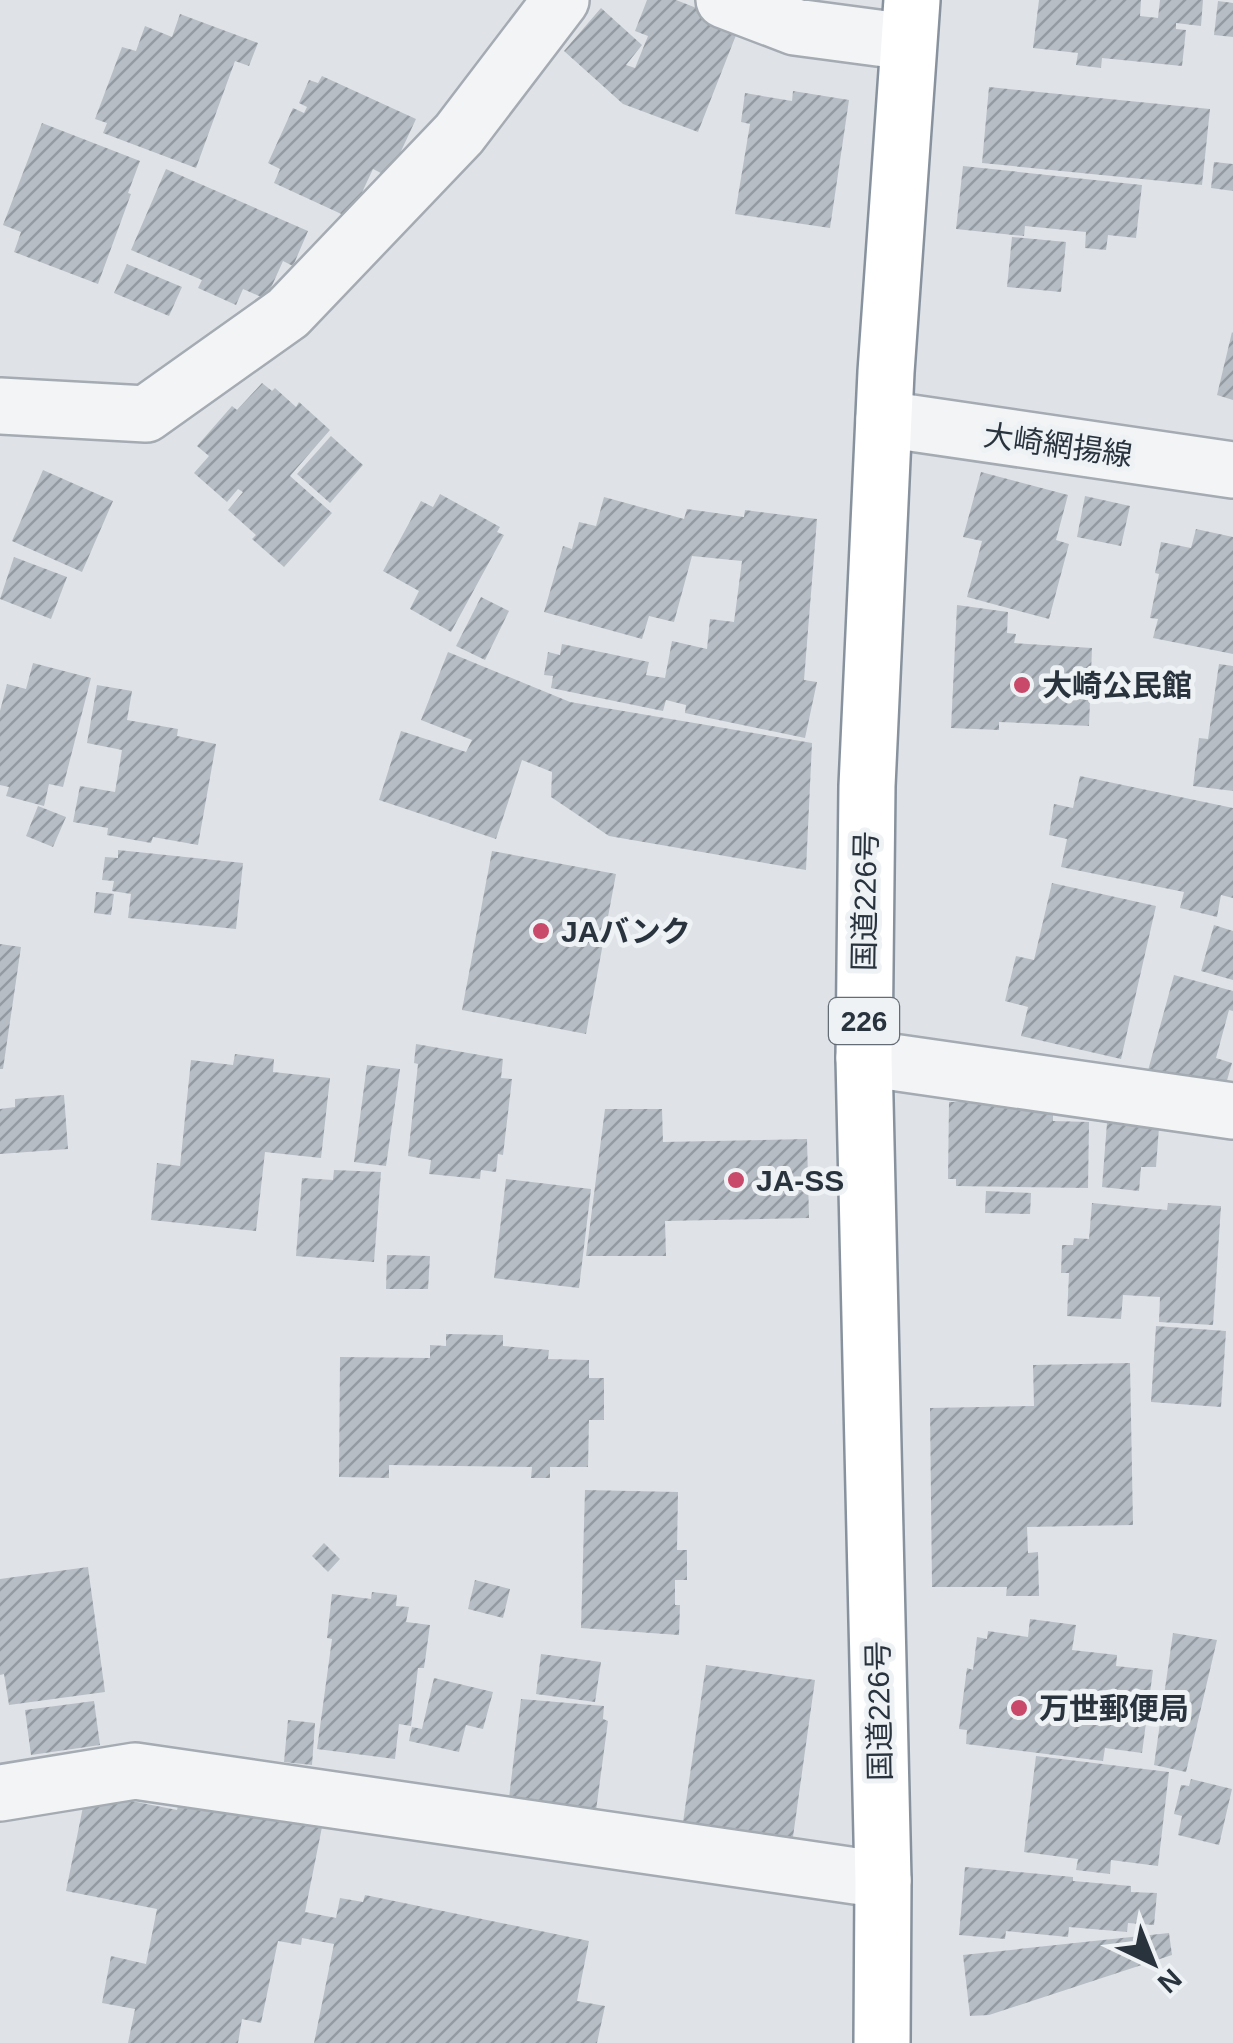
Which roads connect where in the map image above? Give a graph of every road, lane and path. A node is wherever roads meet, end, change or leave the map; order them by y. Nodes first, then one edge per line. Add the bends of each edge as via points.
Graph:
1 (561, 0) edge
2 (724, 0) edge
3 (910, 21) edge
4 (0, 406) edge
5 (884, 420) junction
6 (1233, 470) edge
7 (864, 1058) junction
8 (1233, 1111) edge
9 (0, 1793) edge
10 (882, 1880) junction
11 (882, 2043) edge

1 - 4 street via 460,134 288,313 146,414
2 - 3 street via 795,28
3 - 5 highway, 国道226号 / 226
5 - 6 street, 大崎網揚線
5 - 7 highway, 国道226号 / 226 via 866,786
7 - 8 street
7 - 10 highway, 国道226号 / 226
9 - 10 street via 135,1771
10 - 11 highway, 国道226号 / 226

